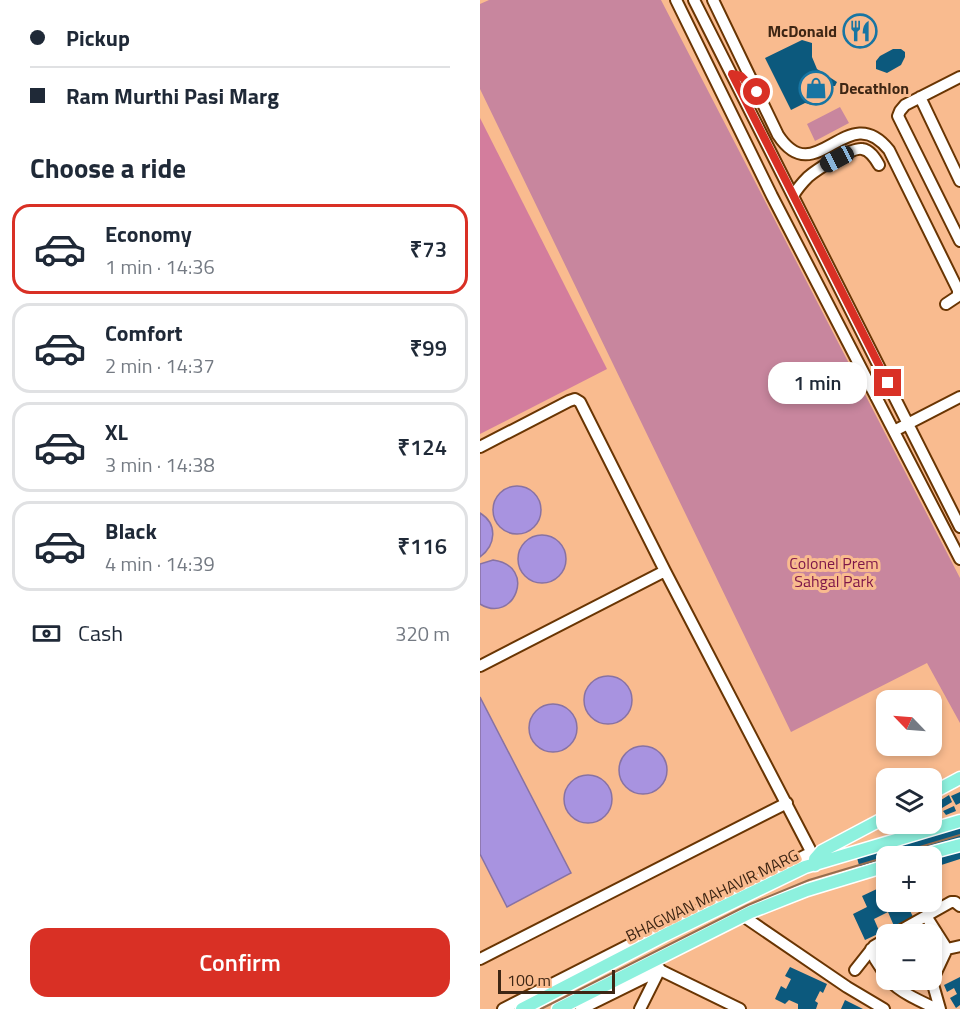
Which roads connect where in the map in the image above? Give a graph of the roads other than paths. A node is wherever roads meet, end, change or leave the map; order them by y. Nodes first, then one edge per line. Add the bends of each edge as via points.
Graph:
1 (676, 0) edge
2 (694, 0) edge
3 (713, 0) edge
4 (731, 35) junction
5 (725, 61) junction
6 (732, 74) junction
7 (960, 77) edge
8 (757, 92) junction
9 (920, 97) junction
10 (879, 165) dead end
11 (960, 182) edge
12 (793, 196) junction
13 (960, 241) edge
14 (946, 304) dead end
15 (960, 397) edge
16 (960, 405) edge
17 (910, 427) junction
18 (895, 434) junction
19 (480, 447) edge
20 (960, 527) edge
21 (960, 559) edge
22 (665, 571) junction
23 (480, 666) edge
24 (960, 778) edge
25 (942, 788) edge
26 (787, 803) junction
27 (960, 821) edge
28 (876, 822) edge
29 (960, 844) edge
30 (942, 849) edge
31 (814, 859) junction
32 (876, 869) edge
33 (960, 906) edge
34 (743, 916) junction
35 (926, 916) junction
36 (912, 924) edge
37 (876, 946) edge
38 (960, 946) edge
39 (871, 949) junction
40 (947, 949) junction
41 (671, 951) junction
42 (480, 959) edge
43 (876, 960) edge
44 (660, 970) junction
45 (855, 970) dead end
46 (901, 990) edge
47 (503, 1009) edge
48 (522, 1009) edge
49 (558, 1009) edge
50 (581, 1009) edge
51 (640, 1009) edge
52 (740, 1009) edge
53 (884, 1009) edge
54 (938, 1009) edge

1 - 18 street
2 - 5 street
3 - 4 street
4 - 5 street via 731,53
4 - 8 street
5 - 6 street
6 - 8 street via 741,76
6 - 12 street
7 - 9 street
8 - 14 street via 784,144 798,155 813,154 858,134 883,142 958,290 958,296
9 - 11 street
9 - 13 street via 905,105 898,117
10 - 12 street via 870,152 856,149 811,174
12 - 17 street
15 - 17 street
16 - 17 street
17 - 18 street
17 - 20 street
18 - 21 street
19 - 22 street via 569,401 580,402
22 - 23 street
22 - 26 street
24 - 25 main road
26 - 31 street
26 - 42 street
27 - 31 main road, BHAGWAN MAHAVIR MARG
28 - 31 main road
29 - 30 main road
31 - 47 street
31 - 48 main road, BHAGWAN MAHAVIR MARG
32 - 34 main road, BHAGWAN MAHAVIR MARG via 807,890
33 - 35 street via 951,902
34 - 41 main road, BHAGWAN MAHAVIR MARG
34 - 53 street
35 - 36 street
35 - 40 street
37 - 39 street
38 - 40 street
39 - 43 street
39 - 45 street
40 - 54 street via 932,981
41 - 44 street
41 - 49 main road, BHAGWAN MAHAVIR MARG
44 - 50 street
44 - 51 street
44 - 52 street
46 - 54 street

